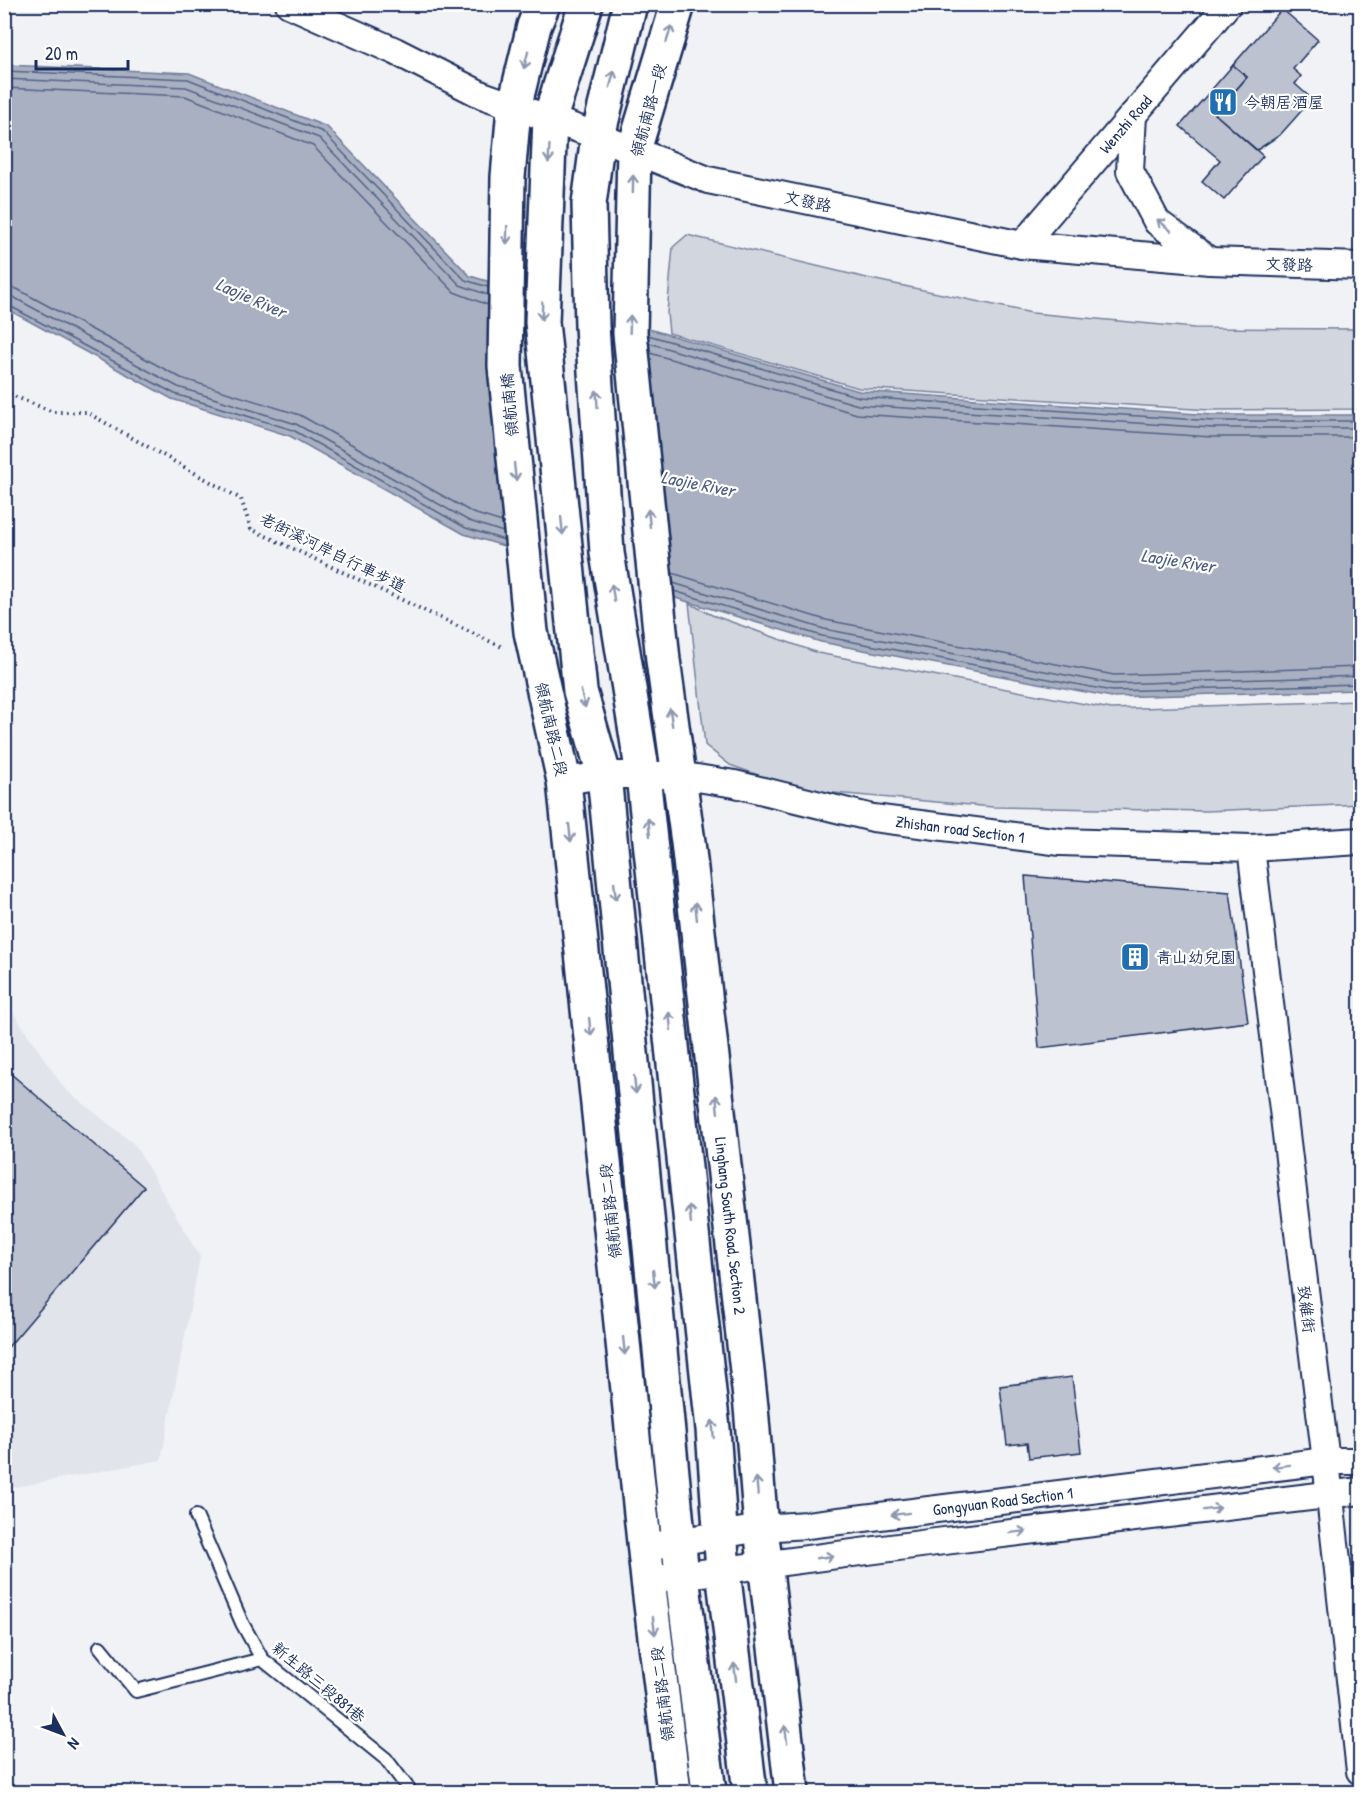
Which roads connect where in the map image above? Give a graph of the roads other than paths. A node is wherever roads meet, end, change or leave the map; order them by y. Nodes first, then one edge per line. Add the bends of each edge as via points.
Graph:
1 (289, 4) edge
2 (543, 4) edge
3 (586, 4) edge
4 (630, 4) edge
5 (678, 4) edge
6 (1228, 4) edge
7 (514, 108) junction
8 (1133, 115) junction
9 (550, 118) junction
10 (598, 136) junction
11 (634, 150) junction
12 (1022, 245) junction
13 (1210, 261) junction
14 (1360, 266) edge
15 (531, 632) joint
16 (663, 660) joint
17 (604, 775) junction
18 (643, 775) junction
19 (678, 775) junction
20 (564, 782) junction
21 (1360, 841) edge
22 (1251, 848) junction
23 (1326, 1461) junction
24 (1360, 1461) edge
25 (1360, 1491) edge
26 (1329, 1495) junction
27 (196, 1516) dead end
28 (760, 1528) junction
29 (722, 1534) junction
30 (679, 1542) junction
31 (646, 1547) junction
32 (767, 1565) junction
33 (723, 1571) junction
34 (682, 1576) junction
35 (648, 1580) junction
36 (100, 1647) dead end
37 (262, 1659) junction
38 (1360, 1771) edge
39 (411, 1792) edge
40 (674, 1792) edge
41 (709, 1792) edge
42 (750, 1792) edge
43 (792, 1792) edge

1 - 7 street, 文發路
2 -> 7 street
3 - 9 street
10 -> 4 street
11 -> 5 street, 領航南路一段
6 - 8 street, Wenzhi Road
7 - 9 street, 文發路
7 -> 15 street, 領航南橋 via 508,177 505,366
8 - 12 street, Wenzhi Road
13 -> 8 street via 1157,222 1130,171
9 - 10 street, 文發路
9 -> 17 street, 領航南路二段 via 542,322 580,691
10 - 11 street, 文發路
18 -> 10 street via 607,553 592,326 589,204
11 - 12 street, 文發路 via 708,180
16 -> 11 street, 領航南路一段 via 630,333
12 - 13 street, 文發路
13 - 14 street, 文發路
15 - 20 street, 領航南路二段
19 -> 16 street, Linghang South Road, Section 2
17 - 18 street, Zhishan road Section 1
17 - 20 street, Zhishan road Section 1
17 -> 30 street, 領航南路二段
18 - 19 street, Zhishan road Section 1
29 -> 18 street
19 - 22 street, Zhishan road Section 1 via 735,784 873,818 1061,842
28 -> 19 street, Linghang South Road, Section 2 via 748,1384
20 -> 31 street, 領航南路二段
21 - 22 street, Zhishan road Section 1
22 - 23 street, 致維街
23 - 24 street, Gongyuan Road Section 1
23 - 26 street, 致維街
23 -> 28 street, Gongyuan Road Section 1
25 - 26 street, Gongyuan Road Section 1
32 -> 26 street, Gongyuan Road Section 1
26 - 38 street, 致維街
27 - 37 lane, 新生路三段881巷 via 242,1623
28 - 29 street, Gongyuan Road Section 1
28 - 32 street, Linghang South Road, Section 2
29 - 30 street, Gongyuan Road Section 1
29 - 33 street
30 - 31 street, Gongyuan Road Section 1
30 - 34 street, 領航南路二段
31 - 35 street, 領航南路二段
32 - 33 street, Gongyuan Road Section 1
43 -> 32 street, Linghang South Road, Section 2
33 - 34 street, Gongyuan Road Section 1
42 -> 33 street
34 - 35 street, Gongyuan Road Section 1
34 - 41 street, 領航南路二段
35 -> 40 street, 領航南路二段
36 - 37 lane via 136,1691
37 - 39 lane, 新生路三段881巷 via 386,1759

